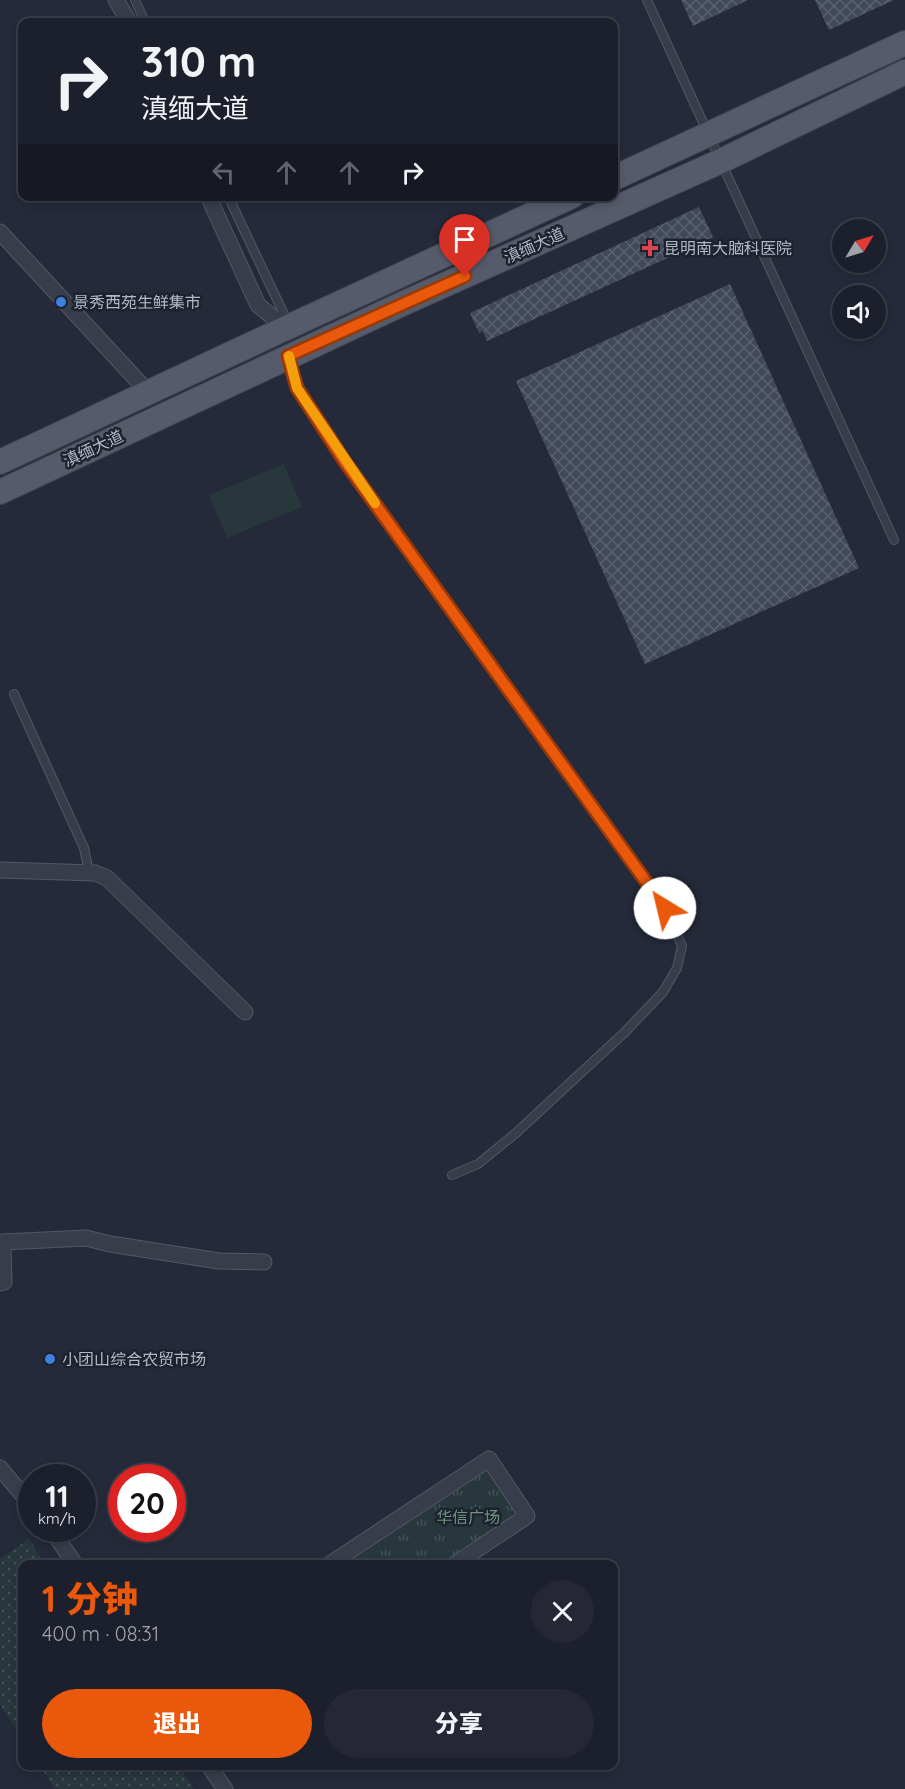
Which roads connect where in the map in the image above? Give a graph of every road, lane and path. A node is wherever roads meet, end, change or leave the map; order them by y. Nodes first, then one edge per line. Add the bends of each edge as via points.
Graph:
1 (116, 0) edge
2 (135, 0) edge
3 (647, 0) edge
4 (127, 18) edge
5 (143, 18) edge
6 (905, 43) edge
7 (905, 72) edge
8 (708, 135) junction
9 (721, 161) junction
10 (618, 176) edge
11 (210, 201) edge
12 (230, 201) edge
13 (561, 201) edge
14 (0, 232) edge
15 (287, 327) junction
16 (288, 356) junction
17 (148, 392) junction
18 (0, 462) edge
19 (0, 492) edge
20 (894, 540) dead end
21 (14, 694) dead end
22 (0, 870) edge
23 (89, 872) junction
24 (245, 1012) dead end
25 (452, 1175) dead end
26 (264, 1262) dead end
27 (0, 1283) edge
28 (0, 1468) edge
29 (18, 1489) edge
30 (60, 1542) edge
31 (72, 1560) edge
32 (336, 1560) edge
33 (461, 1560) edge
34 (212, 1770) edge
35 (225, 1789) edge

1 - 4 street
2 - 5 lane
3 - 8 lane
6 - 8 main road
7 - 9 main road, 滇缅大道
8 - 9 lane
8 - 10 main road
9 - 16 main road, 滇缅大道
9 - 20 lane
11 - 15 street via 258,305
12 - 15 lane
13 - 15 main road, 滇缅大道
14 - 17 street
15 - 17 main road, 滇缅大道
16 - 19 main road, 滇缅大道
16 - 25 lane via 297,388 345,462 665,908 682,946 677,968 663,992 625,1032 516,1133 478,1164
17 - 18 main road, 滇缅大道
21 - 23 lane via 84,848
22 - 23 street
23 - 24 street via 107,878 120,889
26 - 27 street via 219,1261 86,1238 3,1242 4,1282
28 - 29 street
30 - 31 street
32 - 33 street via 489,1459 527,1516
34 - 35 street

